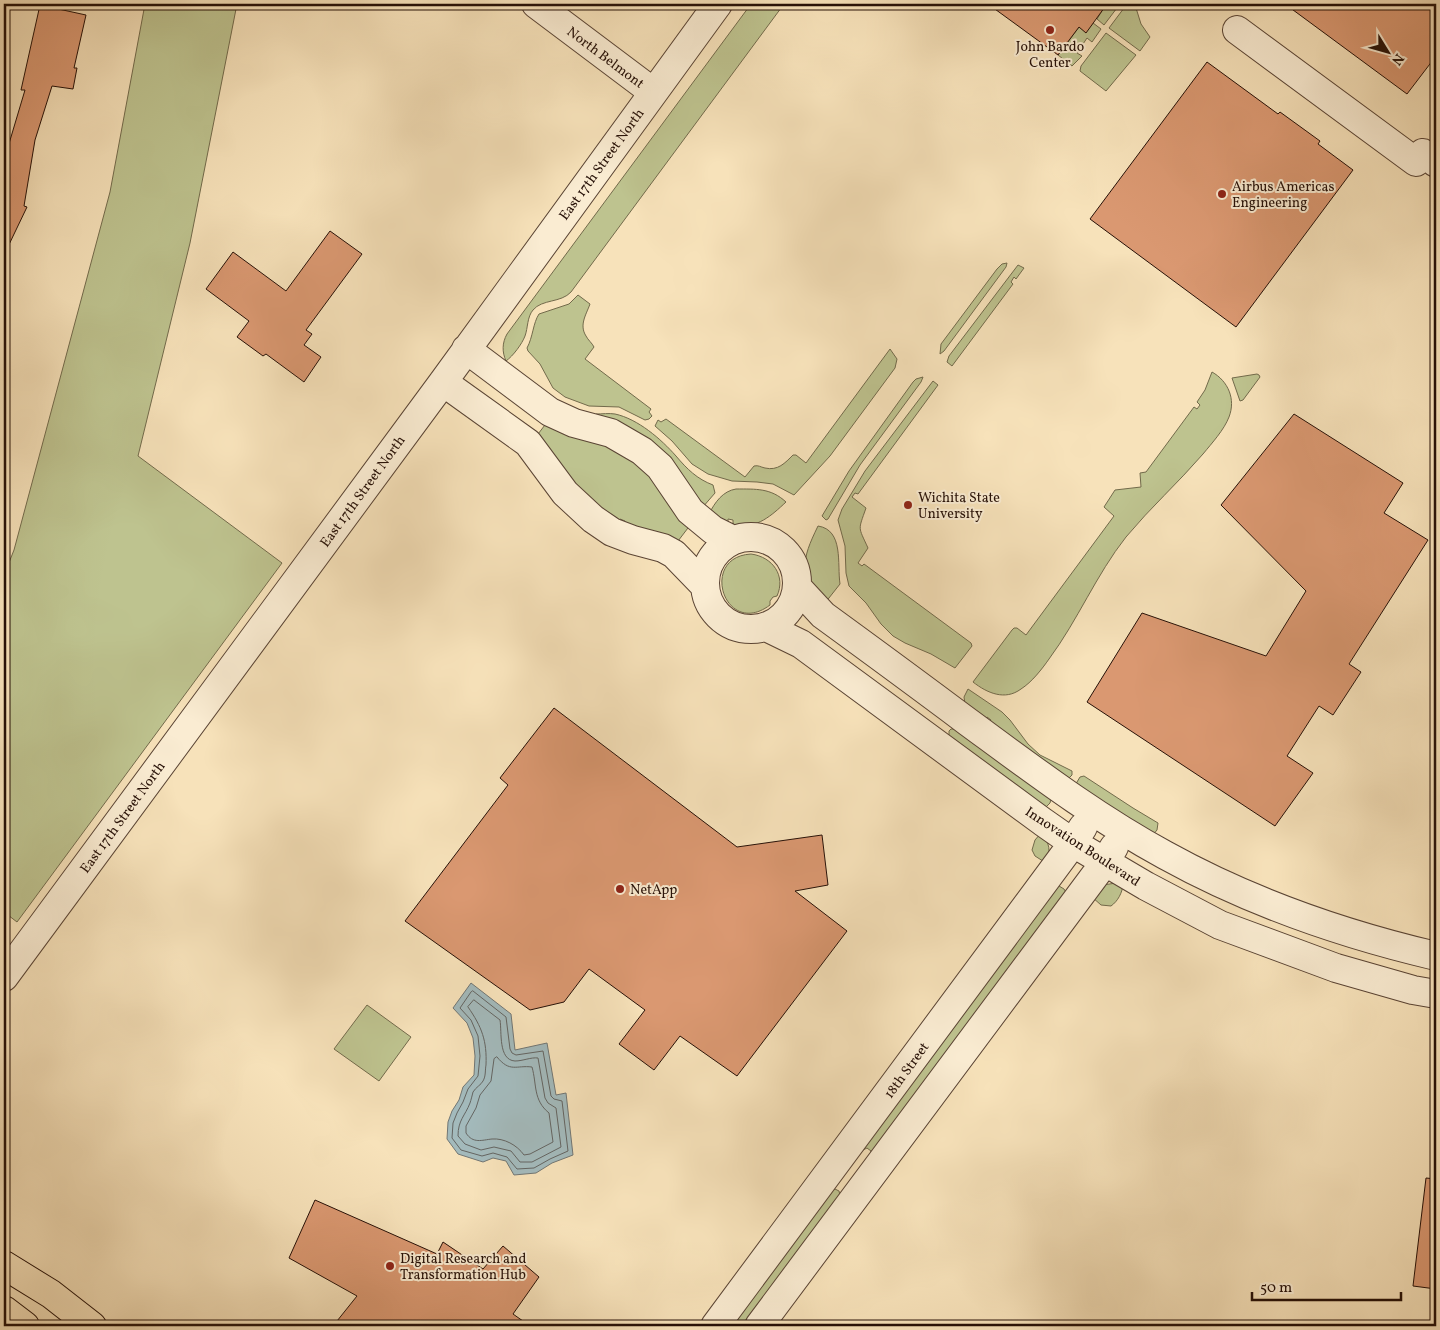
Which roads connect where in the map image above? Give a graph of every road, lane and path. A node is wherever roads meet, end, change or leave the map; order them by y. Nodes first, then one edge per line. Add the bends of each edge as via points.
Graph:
1 (536, 4) edge
2 (718, 4) edge
3 (1236, 30) dead end
4 (653, 92) junction
5 (1436, 162) edge
6 (466, 349) junction
7 (443, 382) junction
8 (733, 540) junction
9 (704, 586) junction
10 (798, 588) junction
11 (766, 627) junction
12 (1092, 810) junction
13 (1124, 830) junction
14 (1074, 843) junction
15 (1106, 862) junction
16 (1436, 956) edge
17 (4, 977) edge
18 (1436, 994) edge
19 (4, 1265) edge
20 (4, 1310) edge
21 (25, 1326) edge
22 (92, 1326) edge
23 (715, 1326) edge
24 (759, 1326) edge

1 - 4 street, North Belmont
2 - 4 street, East 17th Street North
3 - 5 street via 1416,162 1423,153
4 - 6 street, East 17th Street North
6 - 7 street, East 17th Street North
6 - 8 street via 550,412 610,433 642,451 660,467 690,511 713,530
7 - 9 street, Innovation Boulevard via 528,443 565,493 593,519 612,532 674,554
7 - 17 street, East 17th Street North
8 - 9 street via 723,546 709,563
8 - 10 street via 761,537 780,546 794,564
9 - 11 street, Innovation Boulevard via 707,600 725,622 752,630
10 - 11 street via 788,612
10 - 12 street via 823,615 1064,793
11 - 14 street, Innovation Boulevard via 801,644
12 - 13 street
12 - 14 street, 18th Street
13 - 15 street
13 - 16 street via 1164,855 1238,891 1359,936
14 - 15 street, Innovation Boulevard
14 - 23 street, 18th Street
15 - 18 street, Innovation Boulevard via 1220,925 1336,968
15 - 24 street
19 - 22 main road via 51,1294
20 - 21 main road

